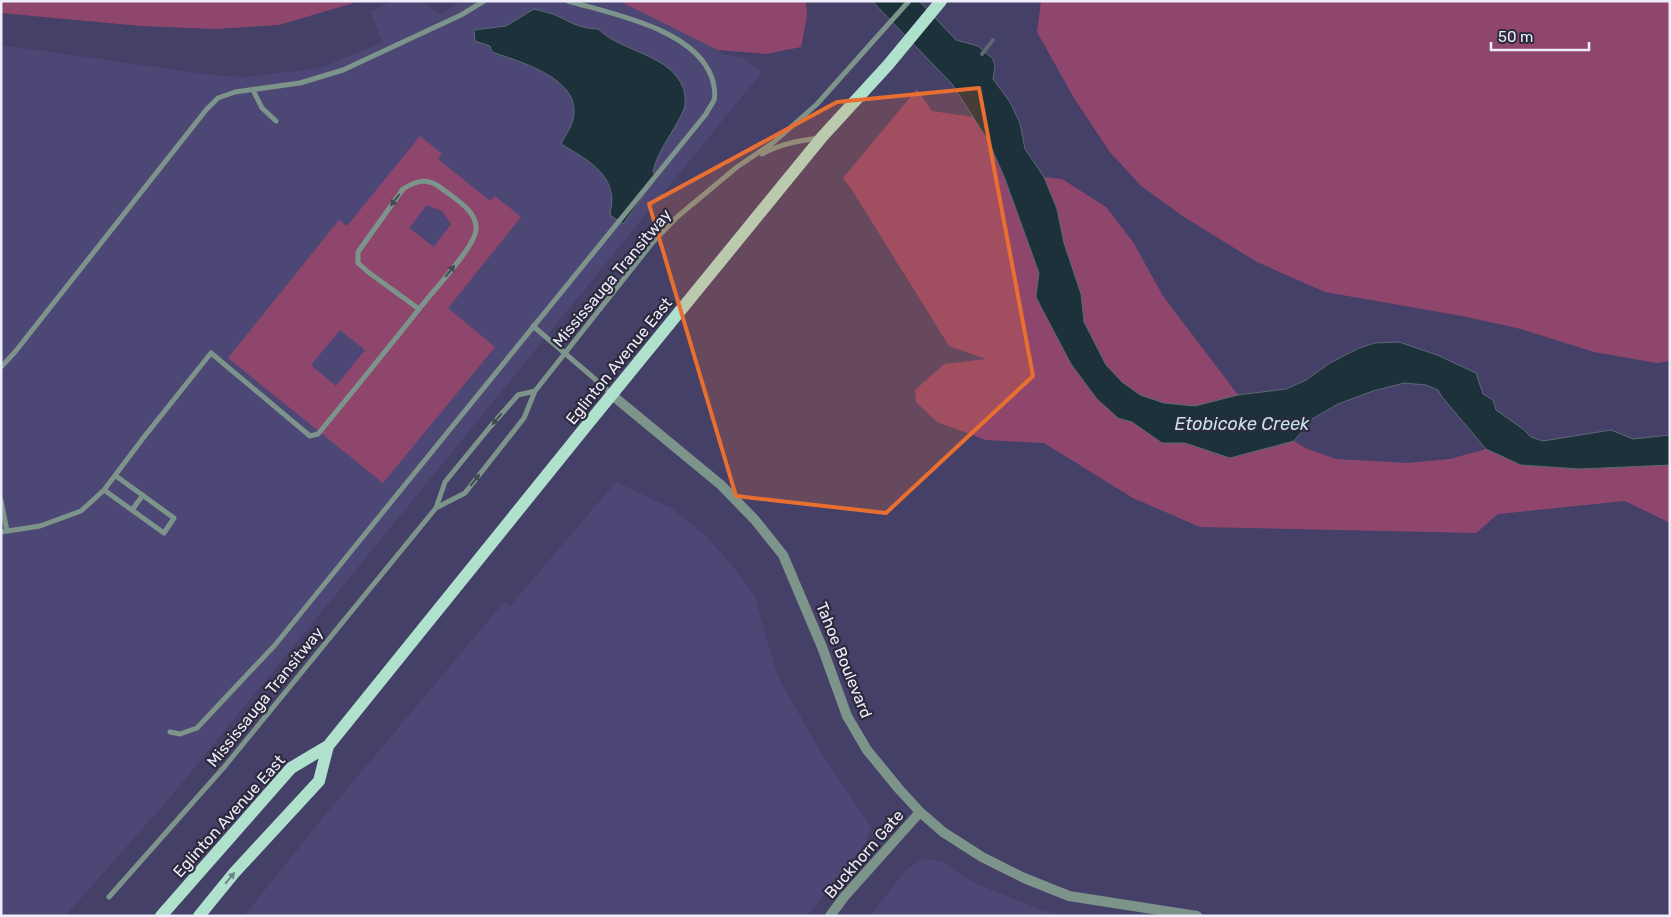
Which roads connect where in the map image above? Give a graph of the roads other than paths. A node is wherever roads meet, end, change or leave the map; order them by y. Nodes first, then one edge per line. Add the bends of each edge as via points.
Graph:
1 (484, 1) edge
2 (568, 1) edge
3 (909, 1) edge
4 (941, 1) edge
5 (253, 90) junction
6 (276, 121) dead end
7 (822, 138) junction
8 (737, 167) junction
9 (419, 309) junction
10 (533, 326) junction
11 (1, 368) edge
12 (535, 391) junction
13 (612, 395) junction
14 (116, 476) junction
15 (104, 490) junction
16 (143, 495) junction
17 (1, 500) edge
18 (436, 508) junction
19 (132, 510) junction
20 (4, 532) edge
21 (170, 732) dead end
22 (328, 746) junction
23 (920, 812) junction
24 (109, 898) dead end
25 (161, 916) edge
26 (199, 916) edge
27 (830, 916) edge
28 (1197, 916) edge

1 - 5 lane via 344,70 300,83
2 - 10 lane via 654,27 679,39 710,72 714,99 706,114
3 - 8 lane, Mississauga Transitway via 817,104 774,142
4 - 7 main road, Eglinton Avenue East via 888,66
5 - 6 lane via 262,108
5 - 11 lane via 218,98 206,110
7 - 8 lane, Mississauga Transitway via 774,148
7 - 13 main road, Eglinton Avenue East
8 - 12 lane, Mississauga Transitway via 677,217 653,242
9 -> 9 lane via 458,261 474,238 476,228 474,217 466,207 433,182 413,182 403,189 358,252 358,263
9 - 14 lane via 318,434 310,436 211,353
10 - 13 lane, bridge
10 - 21 lane via 275,646 197,728 180,734
18 -> 12 lane, Mississauga Transitway via 465,493 524,418
12 -> 18 lane, Mississauga Transitway via 518,395 490,427 445,482
13 - 22 main road, Eglinton Avenue East
13 - 23 street, Tahoe Boulevard via 721,485 783,555 847,716 867,750
14 - 15 lane
14 - 16 lane
15 - 19 lane
15 - 20 lane via 81,511 40,526
16 - 19 lane
16 - 19 lane via 174,518 164,533
17 - 20 lane
18 - 24 lane, Mississauga Transitway via 225,766
22 - 25 main road, Eglinton Avenue East via 290,768
26 -> 22 main road, Eglinton Avenue East via 319,781
23 - 27 street, Buckhorn Gate
23 - 28 street, Tahoe Boulevard via 943,832 982,857 1069,896

